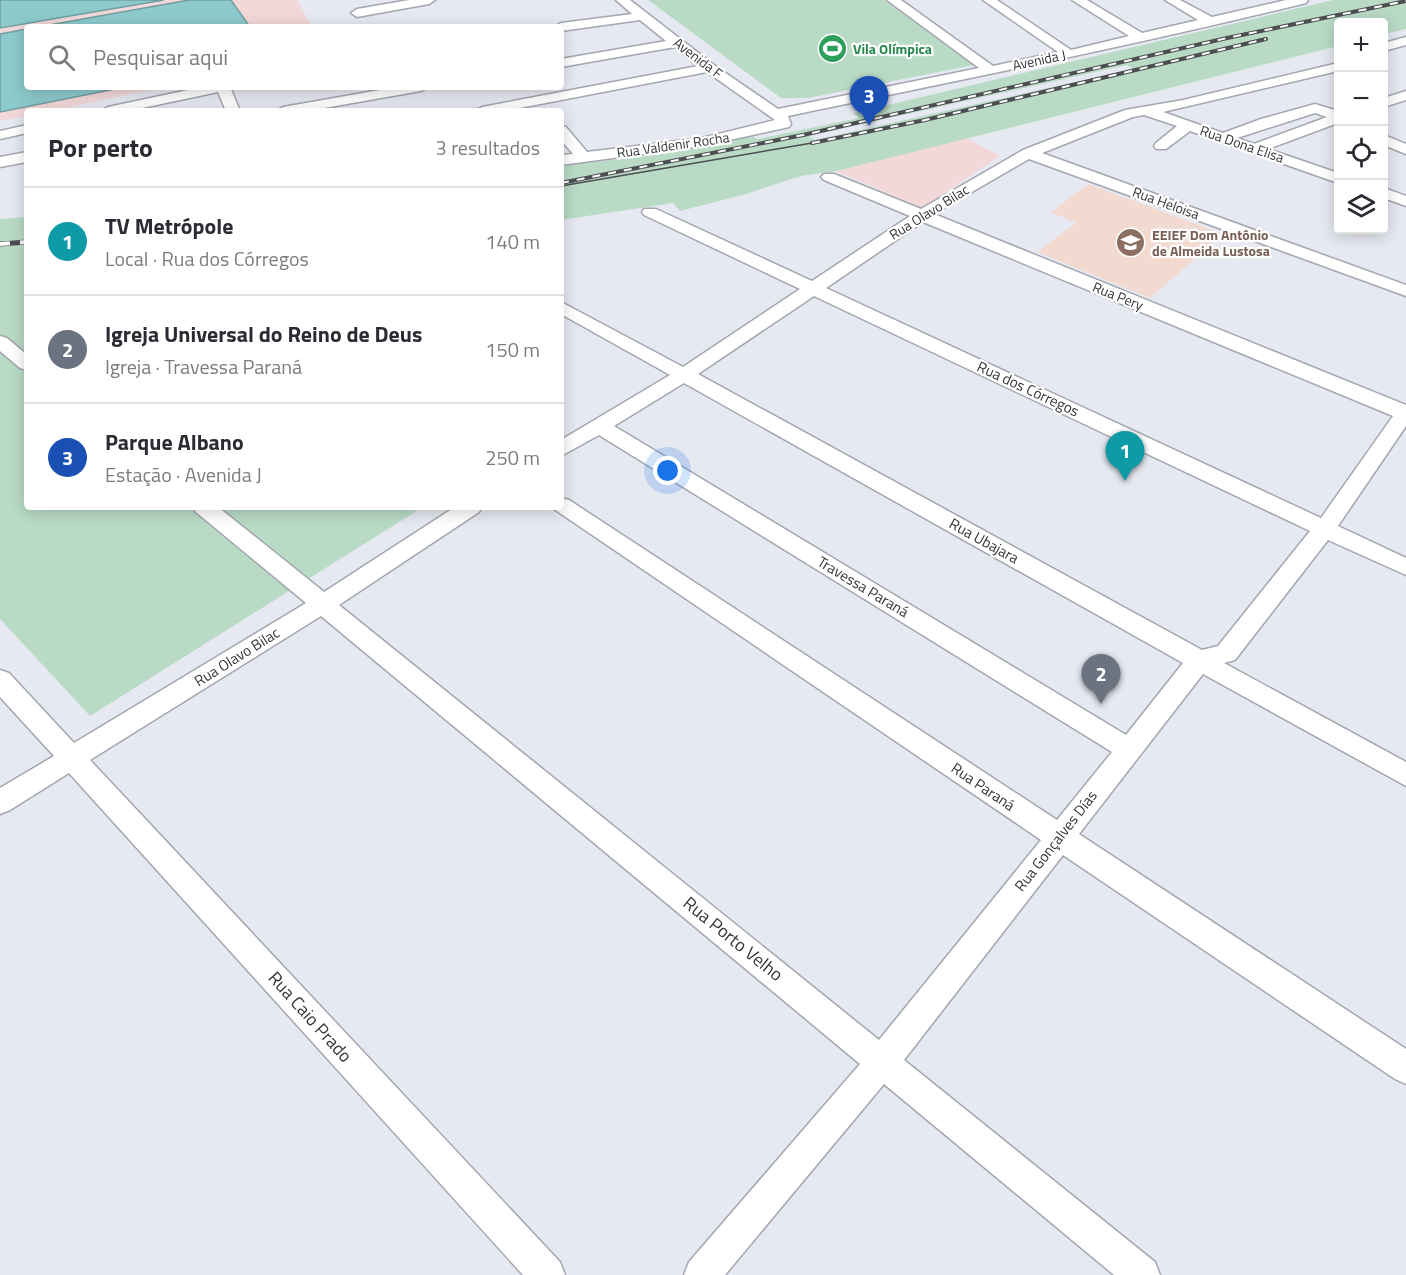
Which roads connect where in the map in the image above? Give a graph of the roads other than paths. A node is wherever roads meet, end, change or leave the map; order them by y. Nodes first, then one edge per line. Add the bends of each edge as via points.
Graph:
1 (349, 0) edge
2 (622, 0) edge
3 (637, 0) edge
4 (893, 0) edge
5 (989, 0) edge
6 (1078, 0) edge
7 (1172, 0) edge
8 (1302, 0) edge
9 (421, 3) edge
10 (1273, 3) edge
11 (357, 13) junction
12 (642, 16) junction
13 (1211, 22) junction
14 (362, 24) edge
15 (564, 27) edge
16 (667, 28) junction
17 (1141, 38) junction
18 (1406, 41) edge
19 (678, 43) junction
20 (1388, 46) edge
21 (1069, 54) junction
22 (564, 62) edge
23 (709, 68) junction
24 (1334, 68) edge
25 (990, 70) junction
26 (209, 90) edge
27 (224, 90) edge
28 (404, 90) edge
29 (531, 90) edge
30 (1406, 94) edge
31 (1388, 101) edge
32 (542, 106) edge
33 (126, 108) edge
34 (232, 108) edge
35 (301, 108) edge
36 (518, 108) edge
37 (1145, 110) junction
38 (1334, 115) edge
39 (781, 117) junction
40 (1334, 118) edge
41 (1188, 125) junction
42 (24, 130) edge
43 (564, 134) edge
44 (0, 135) edge
45 (1406, 137) edge
46 (1223, 138) junction
47 (1388, 142) edge
48 (1388, 144) edge
49 (1161, 146) dead end
50 (1253, 148) junction
51 (1406, 150) edge
52 (1028, 153) junction
53 (583, 157) junction
54 (24, 158) edge
55 (564, 159) edge
56 (0, 162) edge
57 (1334, 167) edge
58 (1323, 172) junction
59 (1334, 176) edge
60 (829, 177) dead end
61 (1388, 195) edge
62 (1406, 201) edge
63 (650, 212) dead end
64 (922, 215) junction
65 (811, 288) junction
66 (1406, 291) edge
67 (564, 309) edge
68 (3, 349) edge
69 (24, 362) edge
70 (684, 375) junction
71 (1405, 413) edge
72 (598, 425) junction
73 (564, 447) edge
74 (564, 507) edge
75 (208, 510) edge
76 (466, 510) edge
77 (1325, 528) junction
78 (1406, 567) edge
79 (323, 604) junction
80 (1200, 660) junction
81 (0, 680) edge
82 (1128, 749) junction
83 (74, 759) junction
84 (1406, 775) edge
85 (0, 802) edge
86 (1059, 838) junction
87 (883, 1061) junction
88 (1406, 1068) edge
89 (547, 1275) edge
90 (702, 1275) edge
91 (1142, 1275) edge

1 - 11 street
2 - 12 street, Avenida F
3 - 16 street, Avenida F
4 - 25 street
5 - 21 street
6 - 17 street
7 - 13 street
8 - 10 street, Avenida J
9 - 11 street
10 - 13 street, Avenida J
11 - 14 street
12 - 15 street
12 - 16 street, Avenida F
13 - 17 street, Avenida J
16 - 19 street, Avenida F
16 - 39 street, Avenida F via 770,99
17 - 21 street, Avenida J
18 - 20 street
19 - 22 street
19 - 23 street, Avenida F
21 - 25 street, Avenida J
23 - 32 street
23 - 39 street, Avenida F
24 - 37 street, Rua Olavo Bilac
25 - 39 street, Avenida J
26 - 33 street
27 - 34 street
28 - 35 street
29 - 32 street
30 - 31 street
32 - 36 street
37 - 41 street, Rua Dona Elisa
37 - 52 street, Rua Olavo Bilac
38 - 46 street via 1315,108
39 - 53 street, Rua Valdenir Rocha via 702,142
40 - 50 street
41 - 46 street, Rua Dona Elisa
41 - 49 street
42 - 44 street
43 - 53 street
45 - 47 street
46 - 50 street, Rua Dona Elisa
48 - 51 street
50 - 58 street, Rua Dona Elisa
52 - 64 street, Rua Olavo Bilac
52 - 66 street, Rua Heloisa
53 - 55 street, Rua Valdenir Rocha
54 - 56 street
57 - 58 street
58 - 59 street, Rua Dona Elisa
60 - 64 street, Rua Pery
61 - 62 street
63 - 65 street, Rua dos Córregos
64 - 65 street, Rua Olavo Bilac
64 - 71 street, Rua Pery
65 - 70 street, Rua Olavo Bilac
65 - 77 street, Rua dos Córregos
67 - 70 street, Rua Ubajara
68 - 69 street
70 - 72 street, Rua Olavo Bilac
70 - 80 street, Rua Ubajara
71 - 77 street
72 - 73 street, Rua Olavo Bilac
72 - 82 street, Travessa Paraná
74 - 86 street, Rua Paraná
75 - 79 street, Rua Porto Velho
76 - 79 street, Rua Olavo Bilac
77 - 78 street, Rua dos Córregos
77 - 80 street via 1226,653
79 - 83 street, Rua Olavo Bilac
79 - 87 street, Rua Porto Velho
80 - 82 street, Rua Gonçalves Días
80 - 84 street, Rua Ubajara
81 - 83 street, Rua Caio Prado
82 - 86 street, Rua Gonçalves Días
83 - 85 street, Rua Olavo Bilac
83 - 89 street, Rua Caio Prado
86 - 87 street, Rua Gonçalves Días
86 - 88 street, Rua Paraná
87 - 90 street, Rua Gonçalves Días
87 - 91 street, Rua Porto Velho

